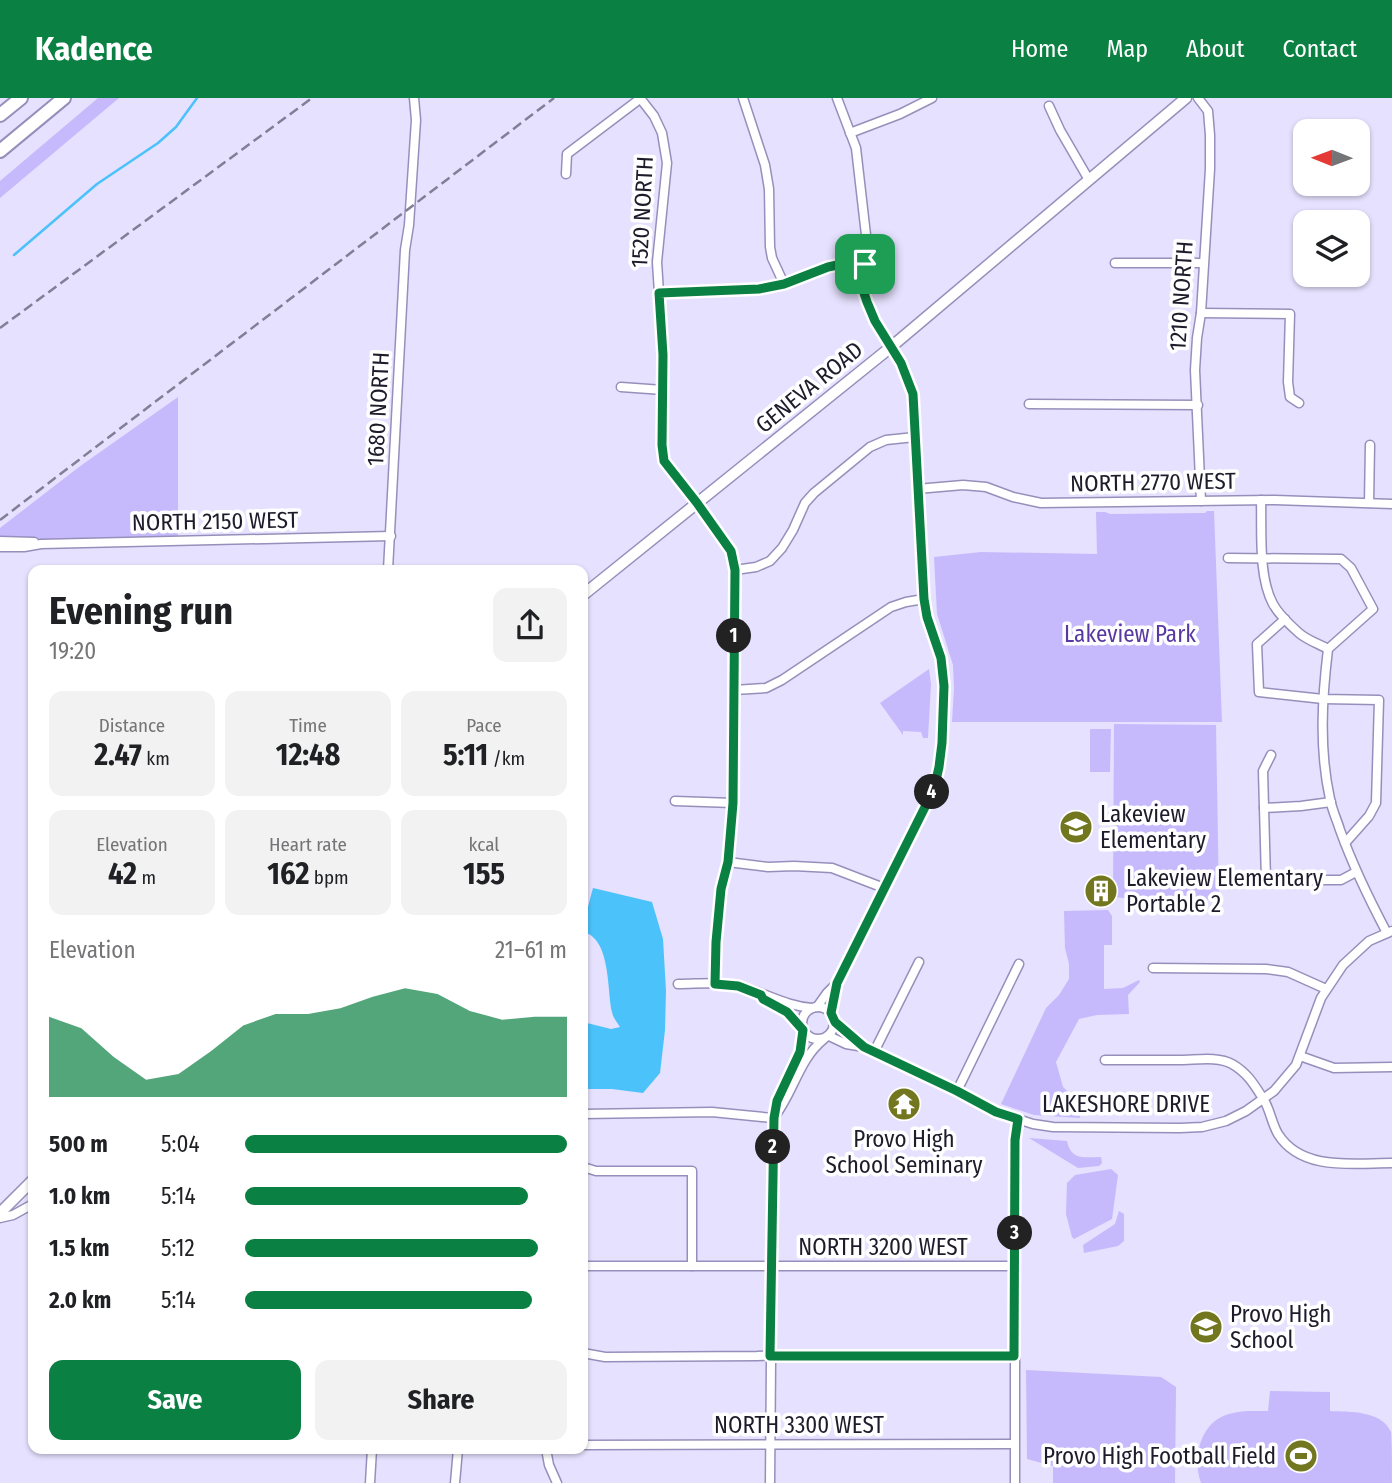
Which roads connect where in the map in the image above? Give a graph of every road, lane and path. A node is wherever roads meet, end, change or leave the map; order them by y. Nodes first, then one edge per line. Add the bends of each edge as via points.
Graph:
1 (21, 98) edge
2 (64, 98) edge
3 (414, 98) edge
4 (641, 98) edge
5 (743, 98) edge
6 (837, 98) edge
7 (932, 98) edge
8 (1186, 98) edge
9 (1198, 98) edge
10 (1049, 106) dead end
11 (0, 115) edge
12 (850, 132) junction
13 (0, 151) edge
14 (566, 174) dead end
15 (1089, 180) junction
16 (1115, 263) dead end
17 (1203, 263) junction
18 (865, 264) junction
19 (784, 284) junction
20 (659, 293) junction
21 (1201, 313) junction
22 (891, 346) junction
23 (621, 387) dead end
24 (663, 390) junction
25 (1029, 404) dead end
26 (1299, 404) dead end
27 (1198, 405) junction
28 (915, 437) junction
29 (1370, 445) dead end
30 (917, 489) junction
31 (1261, 500) junction
32 (1200, 501) junction
33 (697, 503) junction
34 (1369, 503) junction
35 (1392, 504) edge
36 (391, 536) junction
37 (0, 541) edge
38 (41, 544) junction
39 (0, 547) edge
40 (1228, 558) dead end
41 (1263, 558) junction
42 (388, 565) edge
43 (735, 570) junction
44 (588, 591) edge
45 (924, 599) junction
46 (1285, 619) junction
47 (1328, 649) junction
48 (734, 690) junction
49 (1323, 699) junction
50 (1271, 755) dead end
51 (675, 801) dead end
52 (1331, 802) junction
53 (733, 803) junction
54 (1264, 808) junction
55 (1345, 843) junction
56 (728, 862) junction
57 (1356, 872) junction
58 (884, 888) junction
59 (1389, 932) edge
60 (919, 962) dead end
61 (1019, 964) dead end
62 (1153, 968) dead end
63 (837, 983) junction
64 (678, 984) dead end
65 (715, 984) junction
66 (1326, 989) junction
67 (761, 995) junction
68 (814, 1007) junction
69 (831, 1013) junction
70 (835, 1022) junction
71 (803, 1028) junction
72 (826, 1038) junction
73 (864, 1047) junction
74 (874, 1052) junction
75 (1300, 1056) junction
76 (1105, 1060) dead end
77 (1392, 1067) edge
78 (957, 1091) junction
79 (1263, 1099) junction
80 (588, 1114) edge
81 (774, 1118) junction
82 (1018, 1119) junction
83 (1392, 1163) edge
84 (588, 1169) edge
85 (28, 1186) edge
86 (28, 1206) edge
87 (0, 1215) edge
88 (588, 1266) edge
89 (692, 1266) junction
90 (771, 1266) junction
91 (1015, 1266) junction
92 (588, 1354) edge
93 (770, 1356) junction
94 (1014, 1356) junction
95 (770, 1444) junction
96 (1014, 1444) junction
97 (588, 1445) edge
98 (372, 1454) edge
99 (457, 1454) edge
100 (547, 1454) edge
101 (370, 1483) edge
102 (455, 1483) edge
103 (557, 1483) edge
104 (770, 1483) edge
105 (1014, 1483) edge

1 - 11 highway
2 - 13 highway
3 - 36 street, 1680 NORTH via 414,143 403,233
4 - 14 street via 567,155
4 - 20 street, 1520 NORTH via 662,133 667,163 657,262
5 - 19 street via 765,164 770,247
6 - 12 street
7 - 12 street
8 - 15 main road, GENEVA ROAD
9 - 17 street, 1210 NORTH via 1208,111 1210,135
10 - 15 street
12 - 18 street via 862,193
15 - 22 main road, GENEVA ROAD
16 - 17 street
17 - 21 street, 1210 NORTH
18 - 19 street via 828,267
18 - 22 street via 862,287
19 - 20 street
20 - 24 street, 1520 NORTH
21 - 26 street via 1290,314 1288,382 1290,397
21 - 27 street, 1210 NORTH via 1195,370
22 - 28 street via 913,394
22 - 33 main road, GENEVA ROAD
23 - 24 street
24 - 33 street, 1520 NORTH via 664,461
25 - 27 street
27 - 32 street, 1210 NORTH
28 - 30 street
28 - 43 street via 870,447 805,503 782,548 770,561
29 - 34 street
30 - 32 street, NORTH 2770 WEST via 986,487 1041,503
30 - 45 street
31 - 32 street, NORTH 2770 WEST
31 - 34 street, NORTH 2770 WEST
31 - 41 street
33 - 43 street, 1520 NORTH via 731,551
33 - 44 main road, GENEVA ROAD
34 - 35 street, NORTH 2770 WEST
36 - 38 street, NORTH 2150 WEST
36 - 42 street, 1680 NORTH
37 - 38 street, NORTH 2150 WEST
38 - 39 street, NORTH 2150 WEST
40 - 41 street
41 - 46 street via 1269,592
41 - 47 street via 1341,559 1351,568 1373,609
43 - 48 street, 1520 NORTH
45 - 48 street via 891,607 766,688
45 - 58 street via 944,674 939,767 934,789
46 - 47 street via 1301,635
46 - 49 street via 1257,644 1259,692
47 - 49 street
48 - 53 street, 1520 NORTH
49 - 52 street
49 - 55 street via 1379,700 1376,803
50 - 54 street via 1263,771
51 - 53 street
52 - 54 street
52 - 55 street
53 - 56 street, 1520 NORTH
54 - 57 street via 1266,880 1340,880
55 - 57 street
56 - 58 street via 832,868
56 - 65 street, 1520 NORTH via 721,889
57 - 59 street
58 - 63 street
59 - 66 street, LAKESHORE DRIVE via 1356,952
60 - 74 street
61 - 78 street
62 - 66 street via 1288,972
63 - 68 street
63 - 69 street
64 - 65 street
65 - 67 street
66 - 75 street, LAKESHORE DRIVE
67 - 68 street
67 - 71 street
68 - 69 street
68 - 71 street via 804,1016
69 - 70 street
70 - 72 street
70 - 73 street, LAKESHORE DRIVE
71 - 72 street via 813,1039
71 - 81 street via 800,1052
72 - 73 street, LAKESHORE DRIVE
72 - 81 street via 807,1055
73 - 74 street, LAKESHORE DRIVE
74 - 78 street, LAKESHORE DRIVE
75 - 77 street via 1334,1068
75 - 79 street, LAKESHORE DRIVE
76 - 79 street via 1230,1063 1245,1073
78 - 82 street, LAKESHORE DRIVE
79 - 82 street, LAKESHORE DRIVE via 1226,1121 1202,1127 1053,1127
79 - 83 street via 1278,1134 1309,1158 1332,1163
80 - 81 street via 712,1112
81 - 90 street
82 - 91 street
84 - 89 street via 692,1171
85 - 87 main road
86 - 87 street
88 - 89 street, NORTH 3200 WEST
89 - 90 street, NORTH 3200 WEST
90 - 91 street, NORTH 3200 WEST
90 - 93 street
91 - 94 street
92 - 93 street
93 - 94 street
93 - 95 street
94 - 96 street
95 - 96 street, NORTH 3300 WEST
95 - 97 street, NORTH 3300 WEST
95 - 104 street
96 - 105 street
98 - 101 street
99 - 102 street
100 - 103 street

